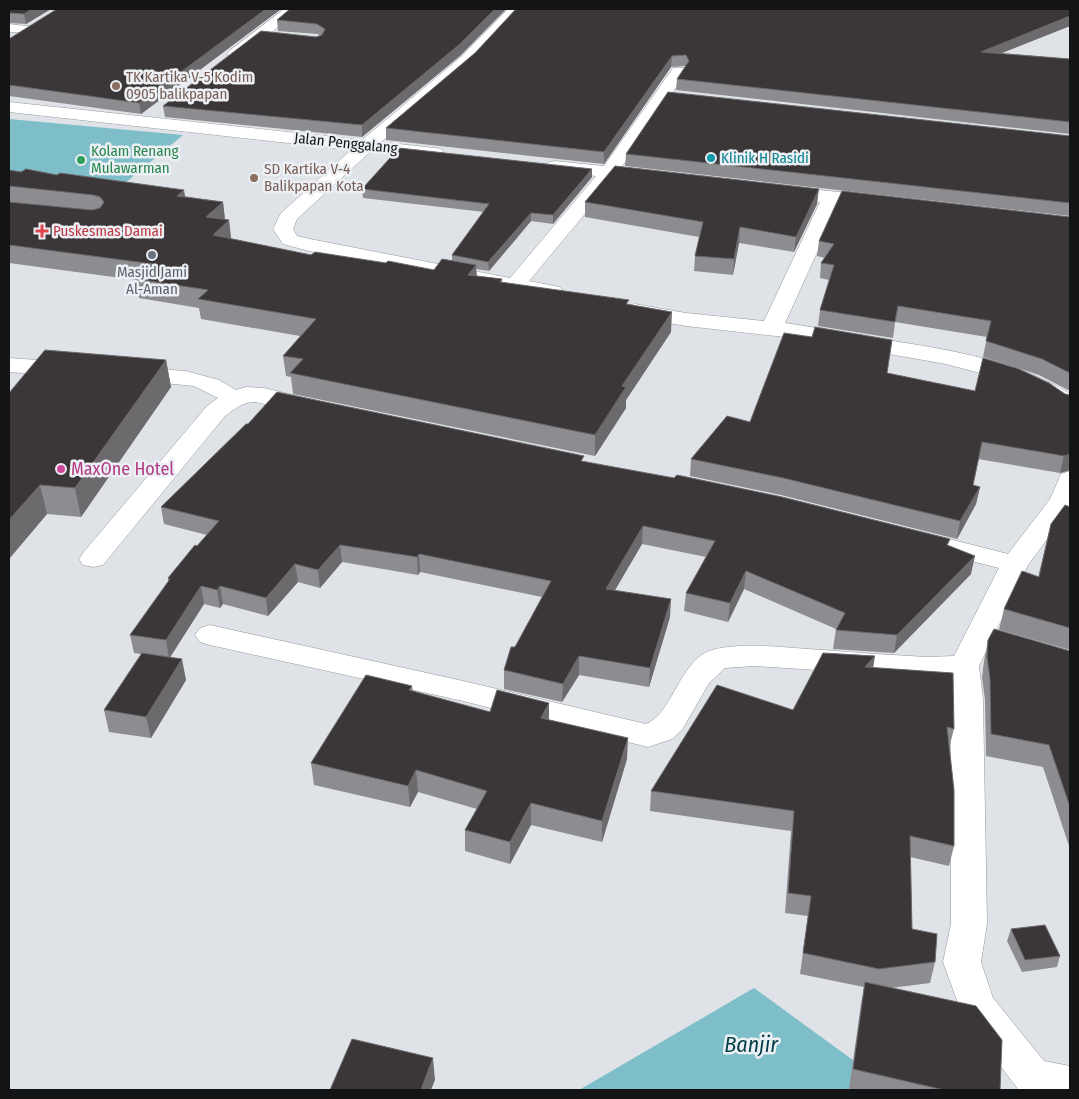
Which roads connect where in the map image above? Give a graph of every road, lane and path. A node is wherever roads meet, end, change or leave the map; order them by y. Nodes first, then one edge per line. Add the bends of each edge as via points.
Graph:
1 (293, 9) edge
2 (516, 9) edge
3 (9, 28) edge
4 (30, 30) edge
5 (259, 35) junction
6 (278, 37) edge
7 (220, 65) edge
8 (679, 71) edge
9 (662, 96) junction
10 (681, 98) edge
11 (9, 107) edge
12 (159, 112) dead end
13 (144, 123) junction
14 (366, 145) junction
15 (454, 155) edge
16 (541, 165) edge
17 (609, 173) junction
18 (661, 179) edge
19 (765, 190) edge
20 (832, 197) junction
21 (890, 203) edge
22 (516, 284) junction
23 (573, 297) edge
24 (612, 306) edge
25 (772, 328) junction
26 (9, 365) edge
27 (86, 371) edge
28 (115, 373) edge
29 (233, 399) junction
30 (1070, 404) edge
31 (332, 411) edge
32 (1068, 494) edge
33 (903, 536) edge
34 (93, 559) dead end
35 (1015, 564) junction
36 (210, 635) dead end
37 (984, 649) junction
38 (1070, 1084) edge

1 - 5 street
2 - 14 street via 468,59
3 - 4 street
5 - 6 street
5 - 7 street
8 - 9 street
9 - 10 street
9 - 17 street
11 - 13 street, Jalan Penggalang
12 - 13 street
13 - 14 street, Jalan Penggalang
14 - 15 street, Jalan Penggalang
14 - 22 street via 288,218 283,229 290,240
16 - 17 street
17 - 18 street
17 - 22 street
19 - 20 street
20 - 21 street
20 - 25 street
22 - 23 street
24 - 25 street via 669,319
25 - 30 street via 961,359 1024,379
26 - 27 street
28 - 29 street via 201,380 223,389
29 - 31 street via 252,394
29 - 34 street via 216,411
32 - 35 street
33 - 35 street
35 - 37 street
36 - 37 street via 648,736 661,732 671,722 697,677 724,658 754,656 927,667
37 - 38 street via 967,700 969,924 962,962 977,1006 1032,1077

